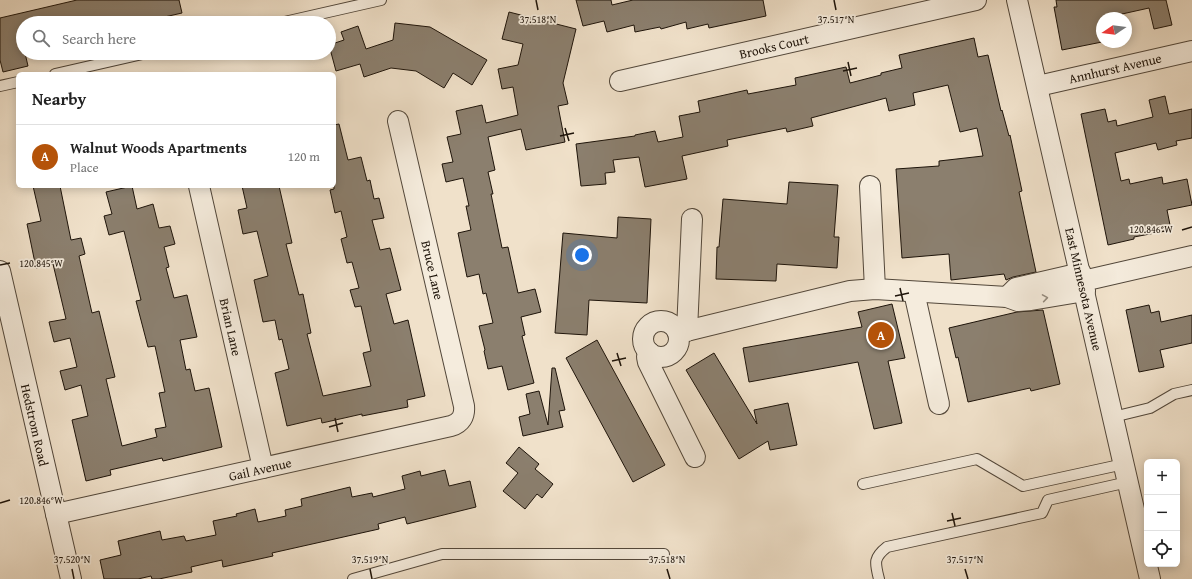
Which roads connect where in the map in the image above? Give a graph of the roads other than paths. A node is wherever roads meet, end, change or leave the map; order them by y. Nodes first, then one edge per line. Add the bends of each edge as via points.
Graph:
1 (381, 0) edge
2 (976, 0) edge
3 (1017, 0) edge
4 (311, 16) edge
5 (1192, 51) edge
6 (116, 60) edge
7 (64, 72) edge
8 (620, 81) dead end
9 (16, 82) edge
10 (0, 86) edge
11 (1038, 86) junction
12 (398, 121) dead end
13 (870, 186) dead end
14 (199, 188) edge
15 (692, 219) dead end
16 (1192, 256) edge
17 (0, 271) edge
18 (1083, 282) junction
19 (875, 289) junction
20 (914, 292) junction
21 (682, 332) junction
22 (649, 352) junction
23 (1192, 390) edge
24 (939, 404) dead end
25 (1113, 417) junction
26 (462, 419) joint
27 (695, 457) dead end
28 (263, 468) junction
29 (1126, 473) junction
30 (863, 484) dead end
31 (56, 514) junction
32 (664, 554) dead end
33 (71, 579) edge
34 (353, 579) edge
35 (879, 579) edge
36 (1150, 579) edge

1 - 4 lane
2 - 8 street, Brooks Court
3 - 11 street, East Minnesota Avenue
5 - 11 street, Annhurst Avenue
6 - 7 lane
9 - 10 lane
11 - 18 street, East Minnesota Avenue
12 - 26 street, Bruce Lane via 464,406
13 - 19 street
14 - 28 street, Brian Lane
15 - 21 street
16 - 18 street
17 - 31 street, Hedstrom Road
18 - 20 street via 1031,300 1018,301 1007,296
18 - 25 street, East Minnesota Avenue
19 - 20 street
19 - 21 street via 850,291
20 - 24 street
21 - 22 street via 678,345 670,354 659,356
21 - 22 street via 665,321 648,326 644,336
22 - 27 street via 648,362
23 - 25 lane via 1174,394 1150,408
25 - 29 street, East Minnesota Avenue
26 - 28 street, Gail Avenue via 451,426
28 - 31 street, Gail Avenue
29 - 30 lane via 1023,486 976,459
29 - 35 lane via 1048,500 1042,513 887,547 878,554 876,565
29 - 36 street, East Minnesota Avenue
31 - 33 street, Hedstrom Road
32 - 34 lane via 442,554

